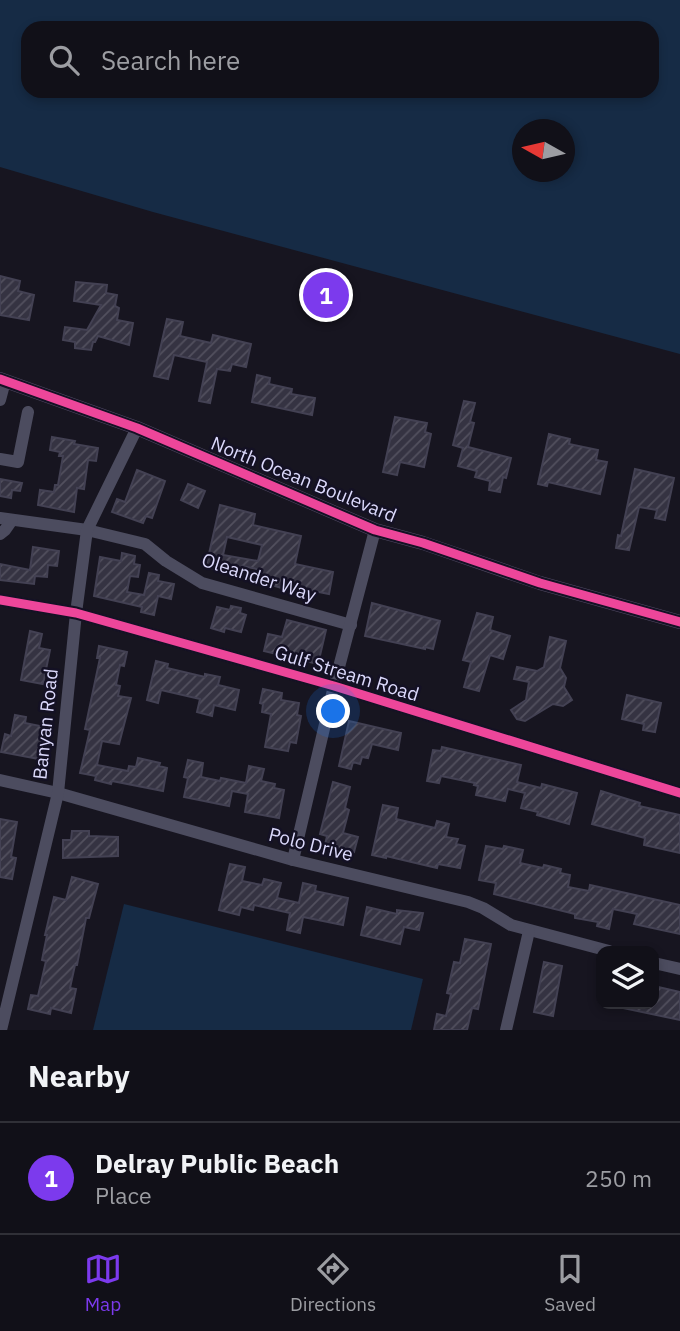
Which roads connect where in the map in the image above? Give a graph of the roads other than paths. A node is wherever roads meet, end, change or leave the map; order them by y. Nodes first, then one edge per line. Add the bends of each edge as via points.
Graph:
1 (3, 380) edge
2 (0, 400) edge
3 (28, 412) dead end
4 (137, 428) junction
5 (0, 458) edge
6 (6, 519) edge
7 (87, 530) junction
8 (375, 530) junction
9 (0, 534) edge
10 (0, 600) edge
11 (76, 614) junction
12 (680, 622) edge
13 (351, 625) junction
14 (334, 686) junction
15 (0, 780) edge
16 (58, 793) junction
17 (680, 793) edge
18 (293, 860) junction
19 (529, 931) junction
20 (596, 948) edge
21 (659, 963) edge
22 (680, 969) edge
23 (1, 1030) edge
24 (506, 1030) edge

1 - 2 street
1 - 4 main road, North Ocean Boulevard
3 - 5 street via 18,462
4 - 7 street, Banyan Road
4 - 8 main road, North Ocean Boulevard
6 - 7 street, Oleander Way
6 - 9 street
7 - 11 street, Banyan Road
7 - 13 street, Oleander Way via 145,544 202,583
8 - 12 main road, North Ocean Boulevard
8 - 13 street
10 - 11 street, Gulf Stream Road
11 - 14 street, Gulf Stream Road
11 - 16 street, Banyan Road
13 - 14 street
14 - 17 street, Gulf Stream Road
14 - 18 street
15 - 16 street, Polo Drive
16 - 18 street, Polo Drive
16 - 23 street, Banyan Road
18 - 19 street, Polo Drive via 468,902
19 - 20 street, Polo Drive
19 - 24 street
21 - 22 street

